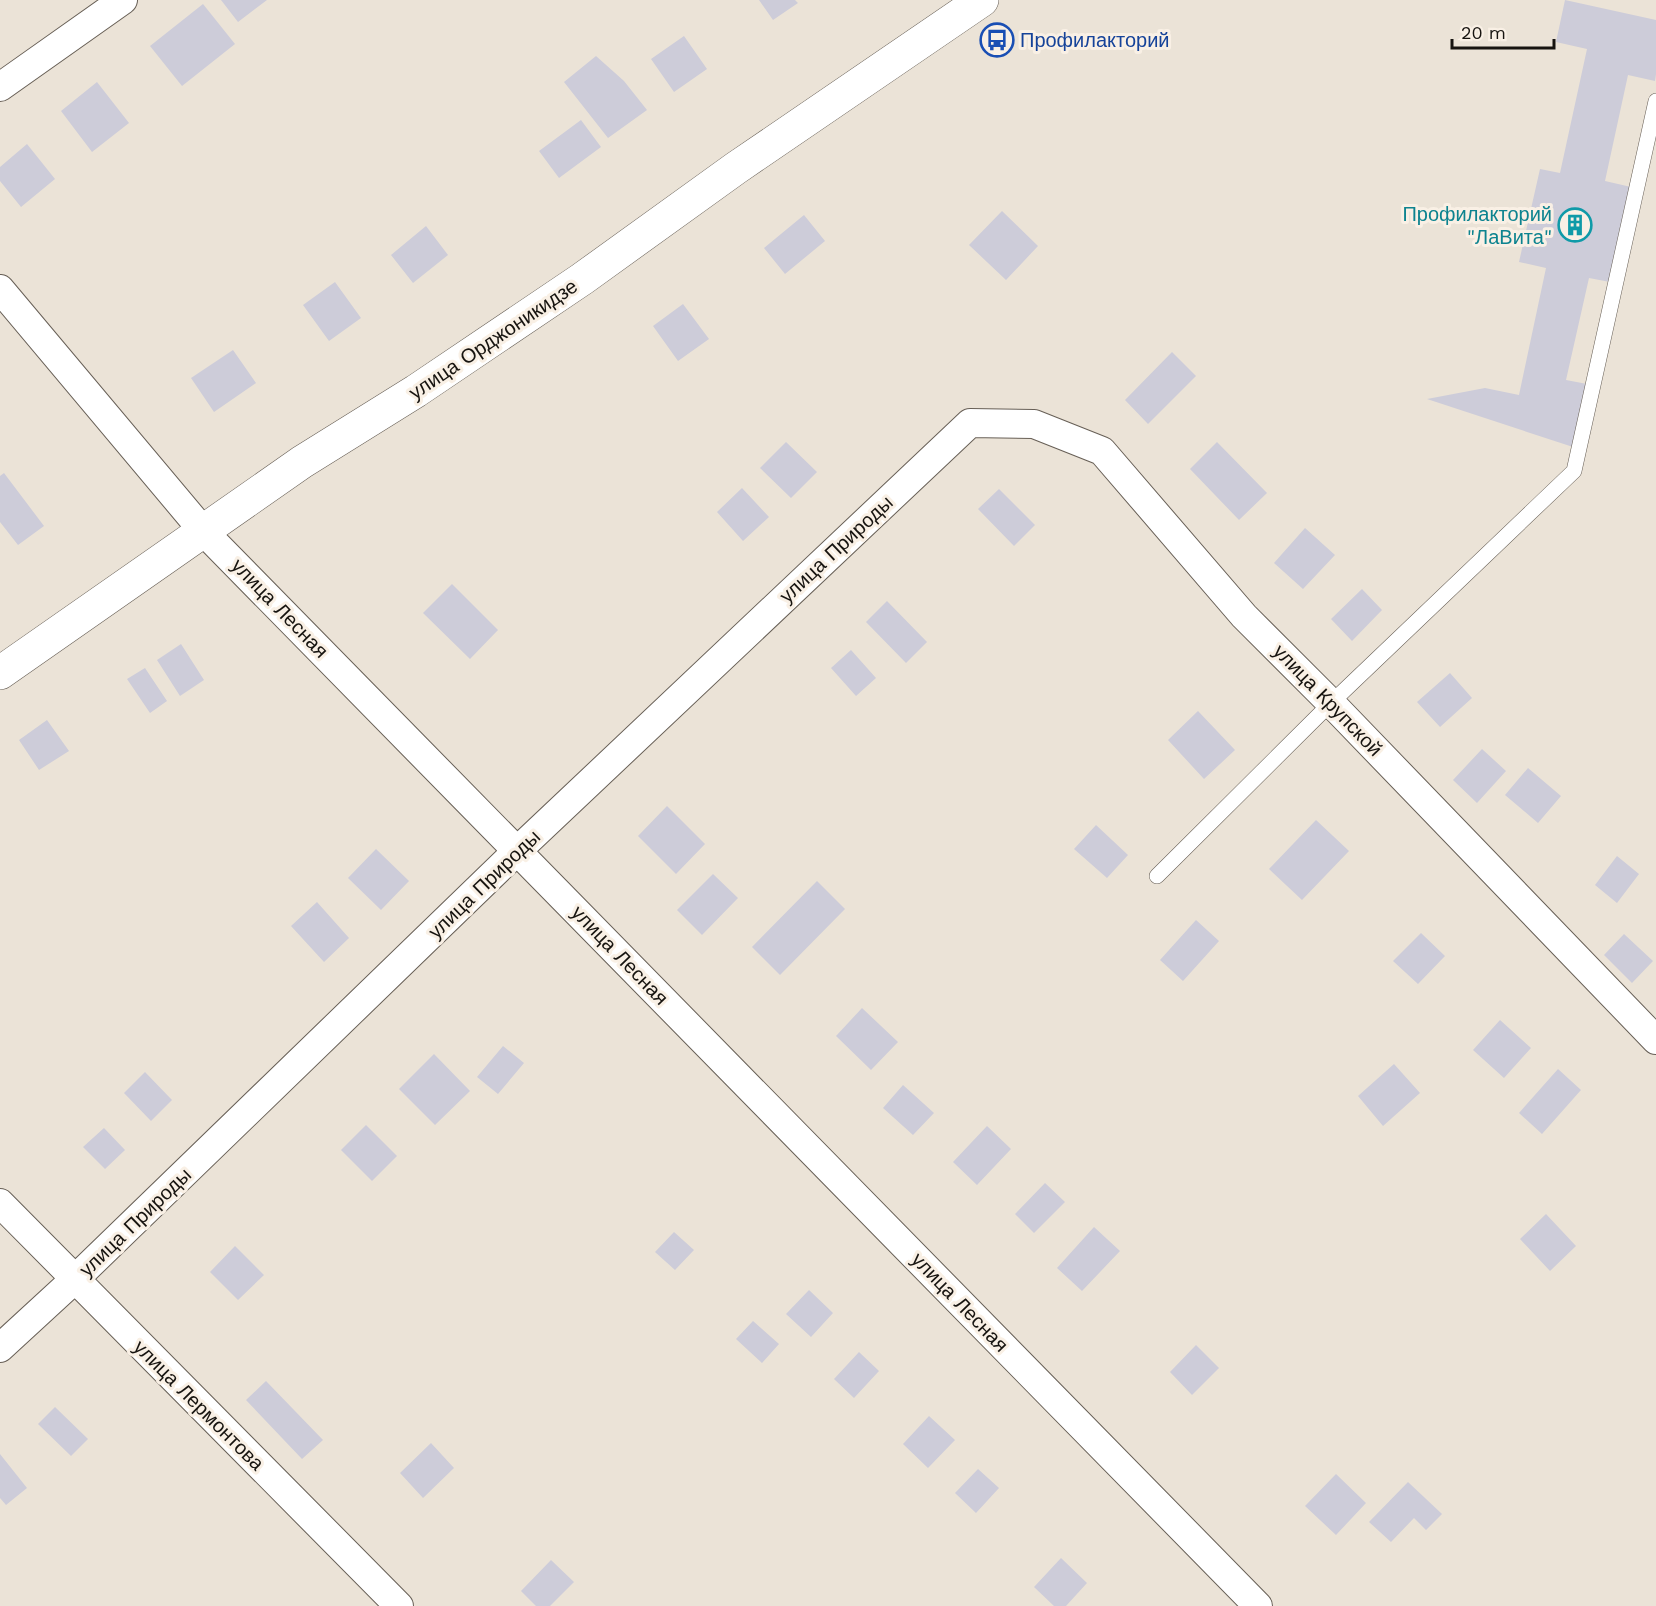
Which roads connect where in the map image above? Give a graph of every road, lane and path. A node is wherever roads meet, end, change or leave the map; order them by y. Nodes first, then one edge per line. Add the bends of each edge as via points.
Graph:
1 (123, 0) edge
2 (982, 0) edge
3 (0, 87) edge
4 (1656, 101) edge
5 (0, 289) edge
6 (970, 423) joint
7 (204, 532) junction
8 (0, 673) edge
9 (1331, 703) junction
10 (517, 851) junction
11 (1156, 876) dead end
12 (1656, 1040) edge
13 (0, 1203) edge
14 (75, 1280) junction
15 (0, 1348) edge
16 (399, 1606) edge
17 (1258, 1606) edge

1 - 3 street
2 - 7 main road, улица Орджоникидзе via 582,279 302,462
4 - 9 lane via 1574,471
5 - 7 street, улица Лесная
6 - 9 street, улица Крупской via 1034,424 1102,450 1244,616
6 - 10 street, улица Природы
7 - 8 main road, улица Орджоникидзе
7 - 10 street, улица Лесная
9 - 11 lane
9 - 12 street, улица Крупской
10 - 14 street, улица Природы
10 - 17 street, улица Лесная
13 - 14 street, улица Лермонтова
14 - 15 street, улица Природы
14 - 16 street, улица Лермонтова

